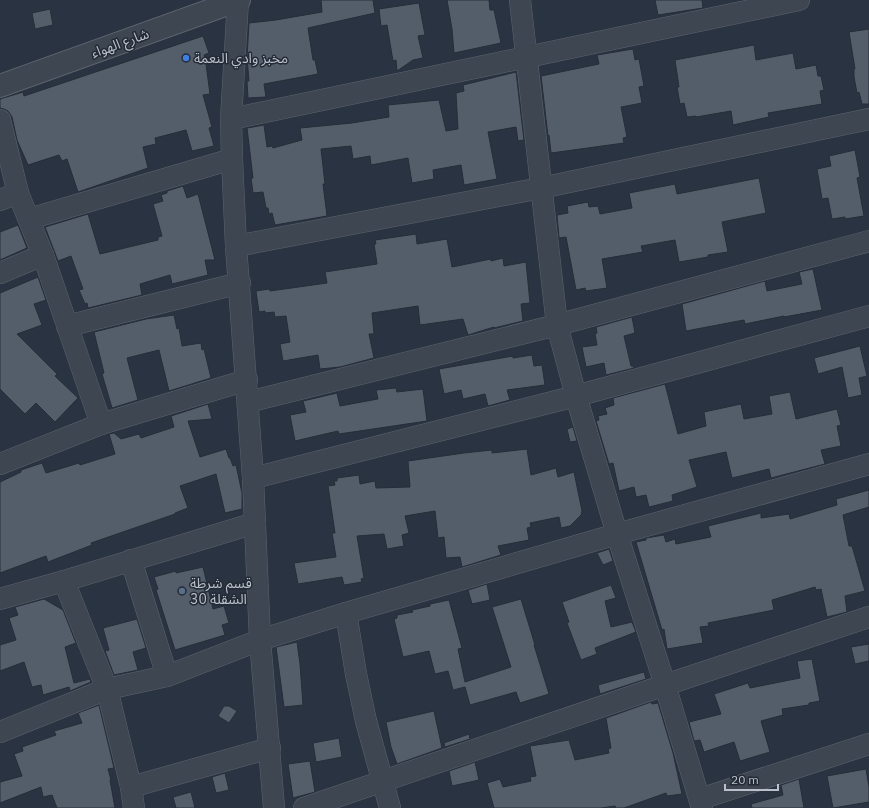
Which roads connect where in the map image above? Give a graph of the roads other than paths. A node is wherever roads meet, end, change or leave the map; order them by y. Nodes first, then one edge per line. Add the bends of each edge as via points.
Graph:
1 (238, 0) edge
2 (520, 0) edge
3 (799, 0) edge
4 (526, 57) junction
5 (0, 86) edge
6 (231, 119) junction
7 (869, 119) edge
8 (0, 120) edge
9 (232, 159) junction
10 (541, 188) junction
11 (9, 196) edge
12 (29, 219) junction
13 (869, 240) edge
14 (236, 246) junction
15 (42, 255) junction
16 (0, 273) edge
17 (240, 283) junction
18 (869, 316) edge
19 (557, 325) junction
20 (67, 326) junction
21 (247, 380) junction
22 (576, 396) junction
23 (248, 402) junction
24 (101, 424) junction
25 (0, 464) edge
26 (869, 464) edge
27 (254, 478) junction
28 (255, 522) junction
29 (617, 534) junction
30 (131, 560) junction
31 (64, 581) junction
32 (0, 598) edge
33 (346, 613) junction
34 (869, 617) edge
35 (260, 640) junction
36 (167, 676) junction
37 (665, 685) junction
38 (107, 689) junction
39 (0, 732) edge
40 (869, 744) edge
41 (270, 748) junction
42 (383, 781) junction
43 (131, 787) junction
44 (701, 804) edge
45 (134, 808) edge
46 (274, 808) edge
47 (304, 808) edge
48 (390, 808) edge

1 - 5 street, شارع الهواء
1 - 6 street
2 - 4 street
3 - 4 street
4 - 6 street
4 - 10 street
6 - 9 street
7 - 10 street
8 - 11 street
9 - 12 street
9 - 14 street
10 - 14 street
10 - 19 street
11 - 12 street
12 - 15 street
13 - 19 street
14 - 17 street
15 - 16 street
15 - 20 street
17 - 20 street
17 - 21 street
18 - 22 street
19 - 22 street
19 - 23 street
20 - 24 street
21 - 23 street
21 - 24 street
22 - 27 street
22 - 29 street
23 - 27 street
24 - 25 street
26 - 29 street
27 - 28 street
28 - 30 street
28 - 35 street
29 - 33 street
29 - 37 street
30 - 31 street
30 - 36 street
31 - 32 street
31 - 38 street
33 - 35 street
33 - 42 street via 366,721
34 - 37 street
35 - 36 street
35 - 41 street
36 - 38 street
37 - 42 street
37 - 44 street
38 - 39 street
38 - 43 street
40 - 44 street
41 - 43 street
41 - 46 street
42 - 47 street
42 - 48 street
43 - 45 street

